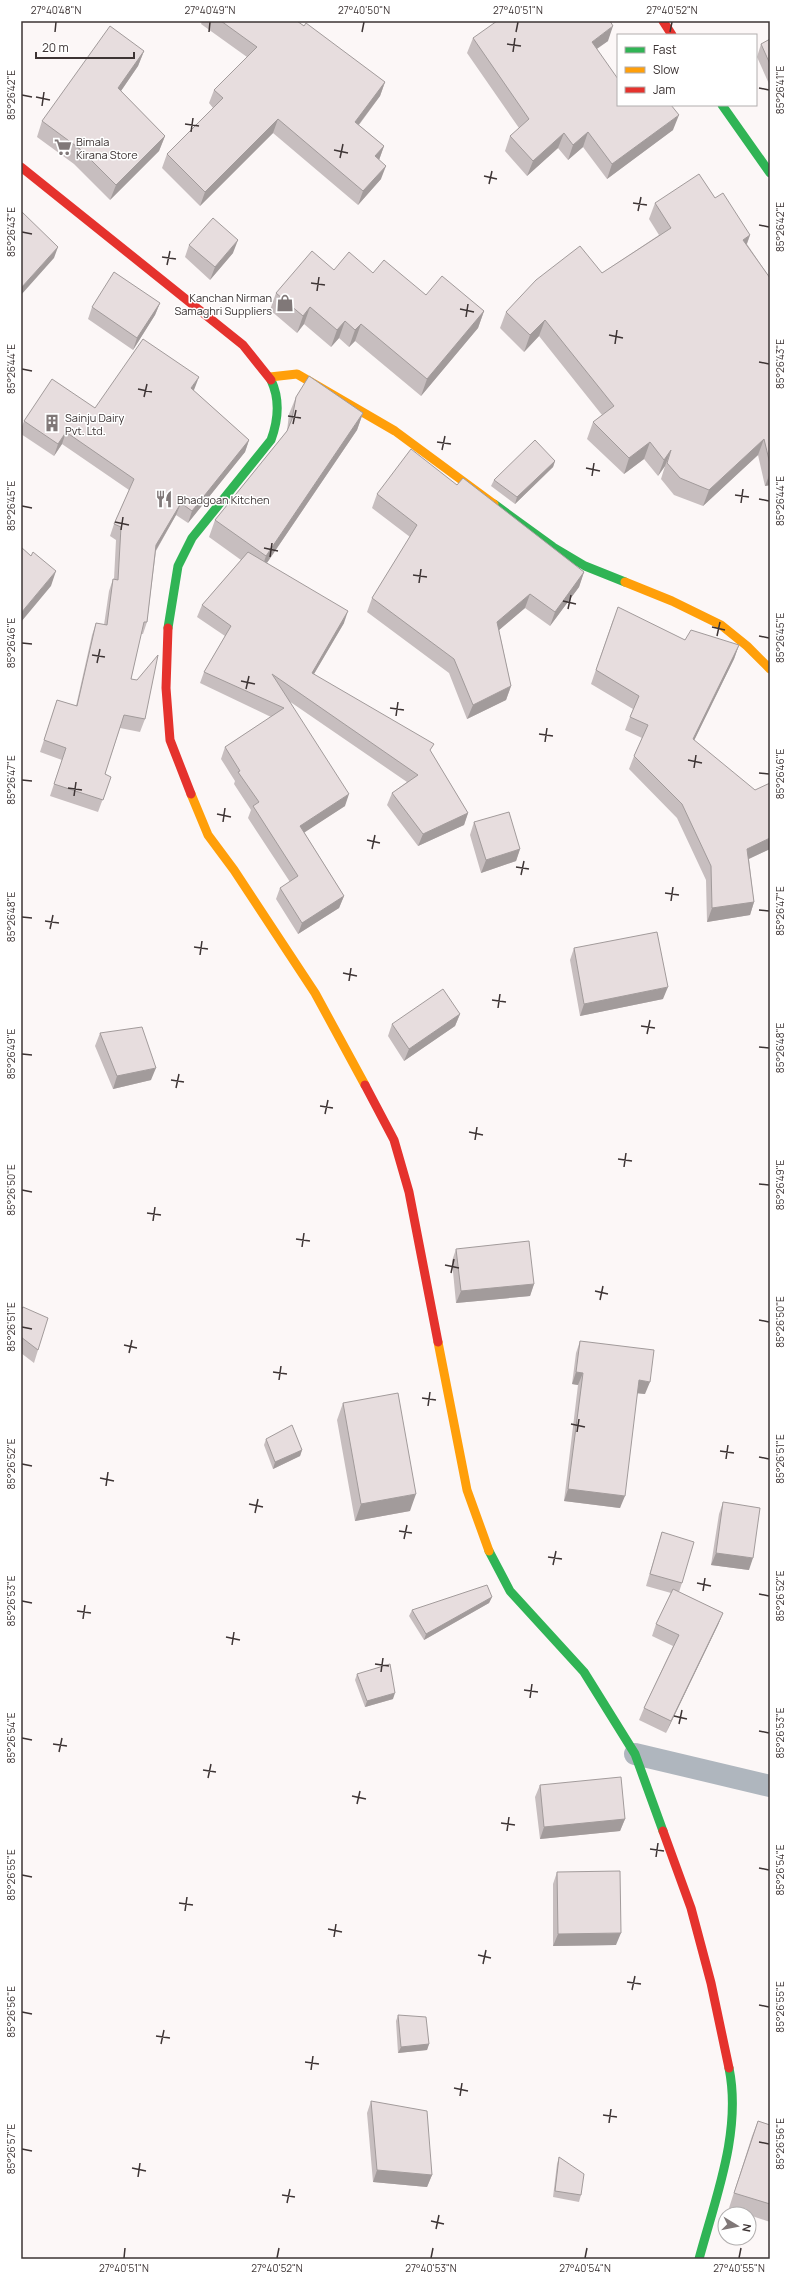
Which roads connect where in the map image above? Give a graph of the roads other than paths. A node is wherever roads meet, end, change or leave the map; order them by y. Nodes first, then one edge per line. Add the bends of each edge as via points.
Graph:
1 (663, 21) edge
2 (671, 34) edge
3 (723, 106) edge
4 (21, 169) edge
5 (770, 173) edge
6 (270, 377) junction
7 (770, 669) edge
8 (635, 1754) junction
9 (770, 1786) edge
10 (699, 2259) edge

1 - 2 main road
3 - 5 main road
4 - 6 main road via 243,344
6 - 7 main road via 297,374 395,431 553,546 585,566 672,601 721,625
6 - 8 main road via 278,417 271,440 192,538 178,566 168,614 166,688 170,740 208,835 314,992 394,1140 409,1192 467,1490 486,1545 510,1591 584,1672
8 - 9 street
8 - 10 main road via 691,1908 711,1983 731,2078 733,2108 727,2154

